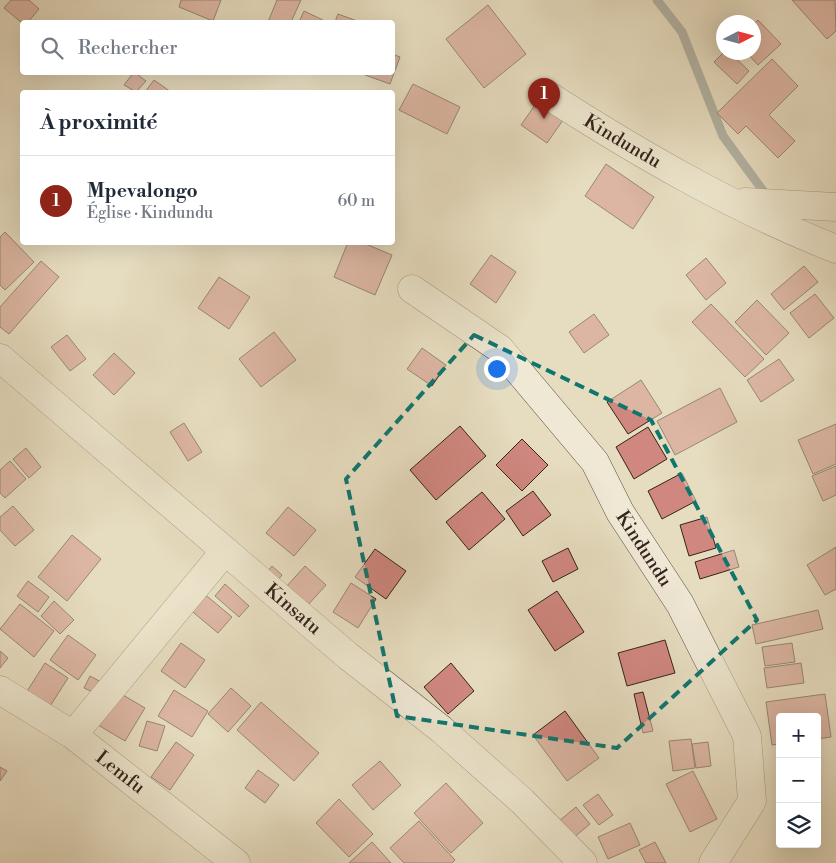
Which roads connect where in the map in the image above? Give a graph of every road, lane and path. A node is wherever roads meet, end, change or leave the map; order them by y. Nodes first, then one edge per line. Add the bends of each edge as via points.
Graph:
1 (546, 94) dead end
2 (733, 202) junction
3 (836, 207) edge
4 (836, 249) edge
5 (412, 289) dead end
6 (0, 358) edge
7 (225, 551) junction
8 (0, 690) edge
9 (74, 734) junction
10 (236, 863) edge
11 (583, 863) edge
12 (712, 863) edge

1 - 2 street, Kindundu via 608,133
2 - 3 street
2 - 4 street, Kindundu
5 - 12 street, Kindundu via 500,349 595,462 620,512 680,604 748,736 752,801
6 - 7 street, Kinsatu
7 - 9 street
7 - 11 street, Kinsatu via 348,656 441,729 522,801
8 - 9 street, Lemfu
9 - 10 street, Lemfu

